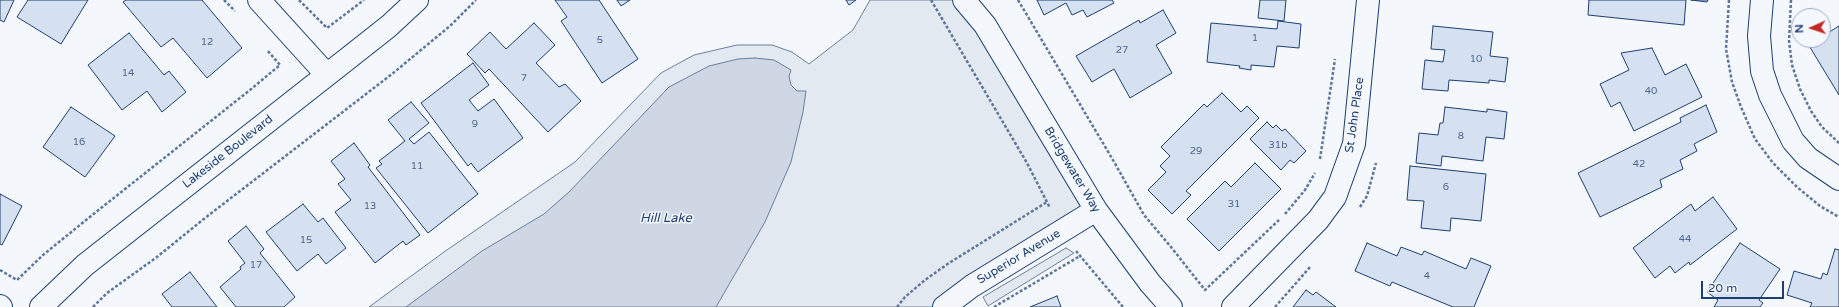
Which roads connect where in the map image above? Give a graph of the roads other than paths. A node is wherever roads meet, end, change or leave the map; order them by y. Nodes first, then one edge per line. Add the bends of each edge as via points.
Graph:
1 (259, 0) edge
2 (417, 0) edge
3 (964, 0) edge
4 (977, 0) edge
5 (1368, 0) edge
6 (1762, 0) edge
7 (985, 25) junction
8 (327, 75) junction
9 (1839, 179) edge
10 (1096, 210) junction
11 (41, 307) edge
12 (944, 307) edge
13 (1171, 307) edge
14 (1233, 307) edge

1 - 8 street
2 - 8 street, Lakeside Boulevard via 389,26
3 - 7 street, Bridgewater Way
4 - 7 street, Bridgewater Way
5 - 14 street, St John Place via 1354,144 1335,197 1318,220
6 - 9 street via 1759,36 1762,71 1770,95 1793,141 1808,158
7 - 10 street, Bridgewater Way
8 - 11 street, Lakeside Boulevard via 95,256
10 - 12 street, Superior Avenue via 972,286
10 - 13 street, Bridgewater Way

